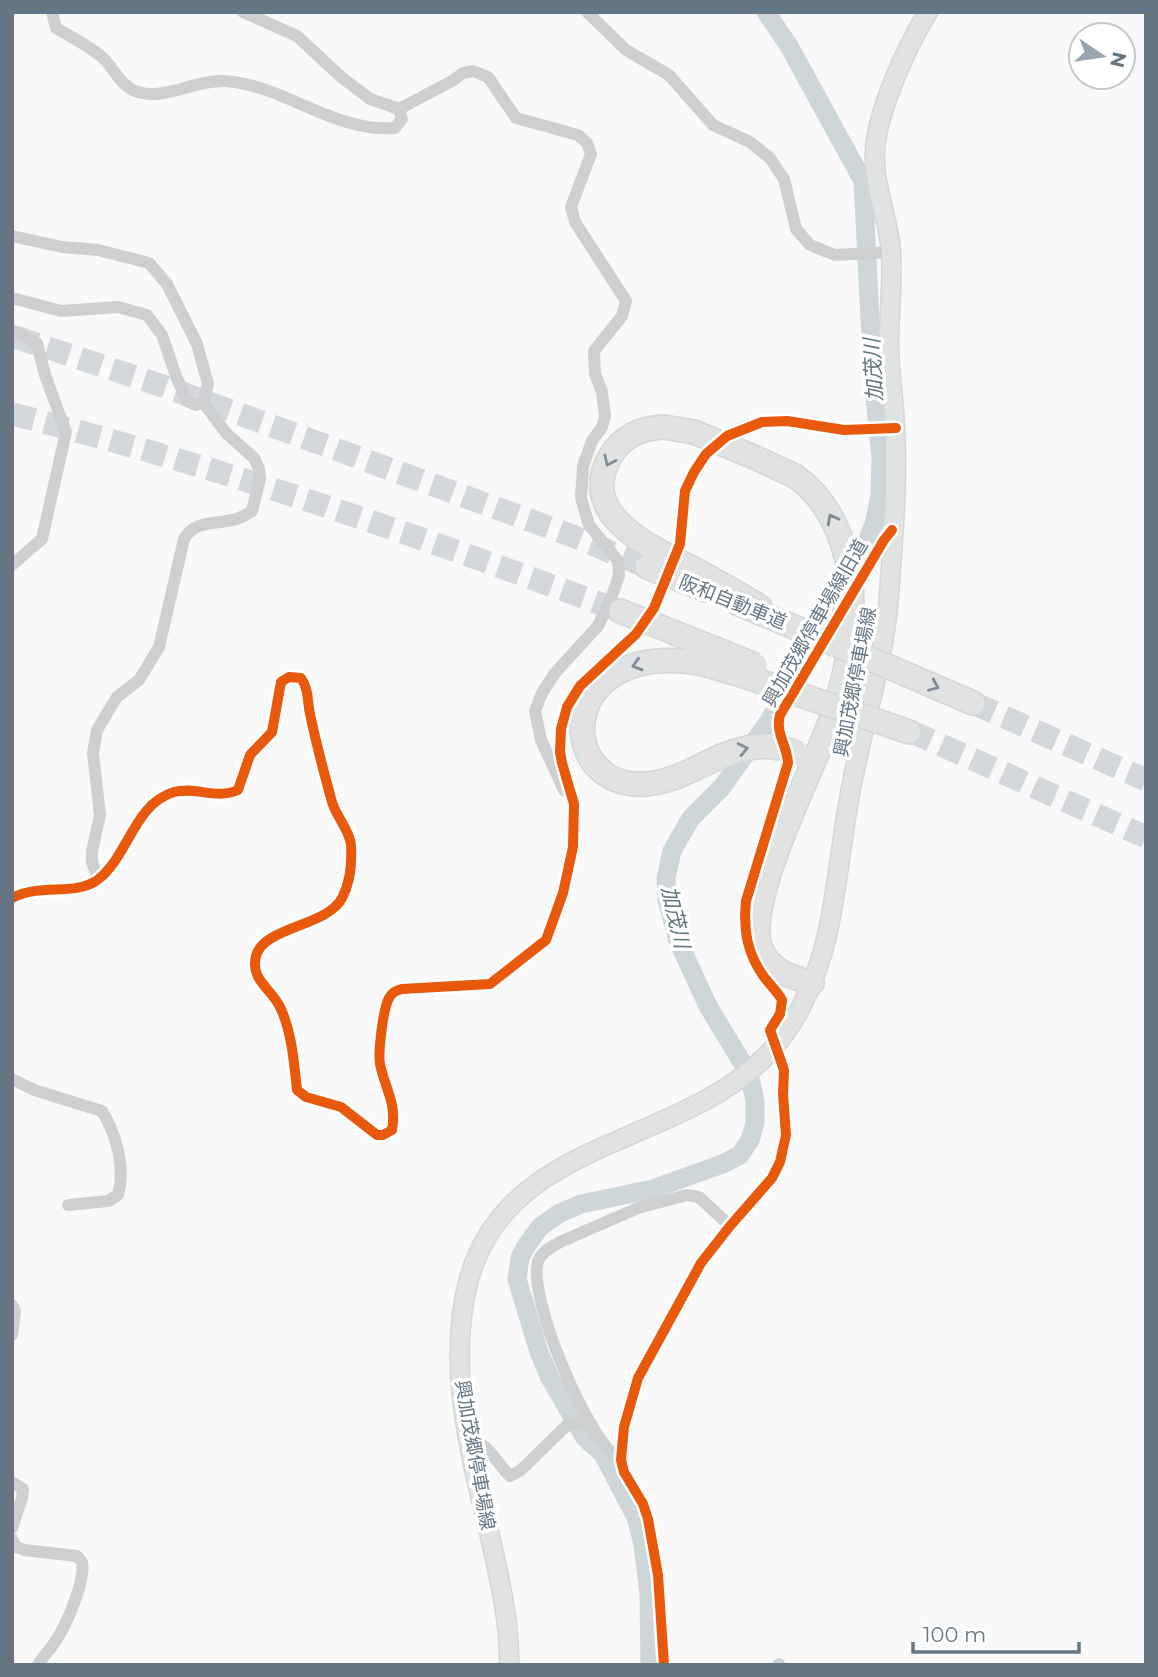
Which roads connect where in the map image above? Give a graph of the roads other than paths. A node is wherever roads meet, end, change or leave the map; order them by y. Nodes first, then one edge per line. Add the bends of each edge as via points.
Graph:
1 (52, 12) edge
2 (243, 12) edge
3 (587, 12) edge
4 (928, 12) edge
5 (399, 109) junction
6 (12, 236) edge
7 (891, 252) junction
8 (12, 298) edge
9 (12, 330) edge
10 (203, 401) junction
11 (892, 428) junction
12 (892, 530) junction
13 (680, 544) dead end
14 (12, 565) edge
15 (648, 567) tunnel mouth
16 (662, 589) dead end
17 (736, 597) junction
18 (654, 608) dead end
19 (620, 611) tunnel mouth
20 (636, 634) dead end
21 (709, 656) junction
22 (973, 703) tunnel mouth
23 (909, 732) tunnel mouth
24 (805, 761) junction
25 (575, 812) junction
26 (98, 880) junction
27 (12, 898) edge
28 (812, 983) junction
29 (777, 1044) junction
30 (12, 1079) edge
31 (68, 1205) dead end
32 (730, 1226) junction
33 (12, 1305) edge
34 (12, 1335) edge
35 (591, 1425) junction
36 (469, 1440) junction
37 (621, 1460) junction
38 (12, 1482) edge
39 (12, 1528) edge
40 (12, 1539) edge
41 (38, 1665) edge
42 (509, 1665) edge
43 (664, 1665) edge

1 - 5 street via 56,28 105,60 131,90 158,94 223,81 265,89 378,129 395,128 402,119
2 - 5 street via 297,36 370,99
3 - 7 street via 626,50 669,75 707,120 757,146 770,158 783,179 796,229 810,245 835,255
4 - 7 main road, 興加茂郷停車場線 via 914,34 878,124 876,176
5 - 25 street via 473,71 488,77 516,118 578,135 591,154 571,207 586,241 626,301 622,316 594,351 595,374 606,411 587,454 580,491 589,525 615,556 619,576 598,626 555,673 535,711 544,748
6 - 10 street via 149,263 167,284 197,344 208,384
7 - 11 main road, 興加茂郷停車場線
8 - 10 street via 61,311 118,307 147,315 162,335 187,401
9 - 14 street via 37,343 66,432 42,539
10 - 26 street via 226,433 254,458 260,479 252,511 237,519 201,524 188,532 159,647 139,681 117,697 97,730 93,753 100,815 92,862
11 - 12 main road, 興加茂郷停車場線 via 896,467
11 - 13 street via 862,430 774,421 727,436 706,454 689,481
12 - 28 main road, 興加茂郷停車場線 via 883,642 848,801 830,924
12 - 29 street, 興加茂郷停車場線旧道 via 778,723 788,763 748,890 744,925 753,959 782,1000 770,1030
15 - 17 highway, 阪和自動車道
16 - 18 street
17 -> 22 highway, 阪和自動車道, bridge
24 -> 17 highway, bridge via 840,692 851,633 849,575 837,528 819,498 795,476 754,457 694,432 663,427 632,434 611,454 603,478 607,505 617,522 633,537
19 - 21 highway
20 - 25 street via 593,672 567,707 561,752
21 - 23 highway, bridge
21 -> 24 highway, bridge via 624,668 595,690 583,719 584,740 600,770 619,782 642,786 752,746 779,747
24 - 28 highway via 758,924 761,949 771,963 782,973
25 - 26 street via 563,893 546,940 490,984 402,989 388,999 379,1052 395,1114 392,1130 383,1135 341,1107 297,1090 282,1011 260,983 254,967 257,953 267,941 332,909 342,899 351,867 351,842 336,815 307,687 301,678 281,682 272,732 250,755 238,790 225,796 174,792 158,801 146,811
26 - 27 street via 81,888 48,888
28 - 29 main road, 興加茂郷停車場線
29 - 32 street, 興加茂郷停車場線旧道 via 784,1070 783,1154 772,1178
29 - 36 main road, 興加茂郷停車場線 via 736,1082 693,1107 547,1176 523,1192 496,1222 474,1262 464,1306 461,1381
30 - 31 street via 102,1111 112,1128 120,1168 118,1195 108,1201
32 - 35 street via 699,1197 687,1195 638,1208 560,1242 539,1258 539,1294 549,1330
32 - 37 street, 興加茂郷停車場線旧道 via 701,1263 638,1378 624,1427
33 - 34 street
35 - 36 street via 567,1425 510,1476 484,1446
35 - 37 street
36 - 42 main road, 興加茂郷停車場線 via 505,1610
37 - 43 street via 648,1519 662,1610
38 - 39 street via 23,1489
40 - 41 street via 24,1550 77,1556 84,1568 67,1621

